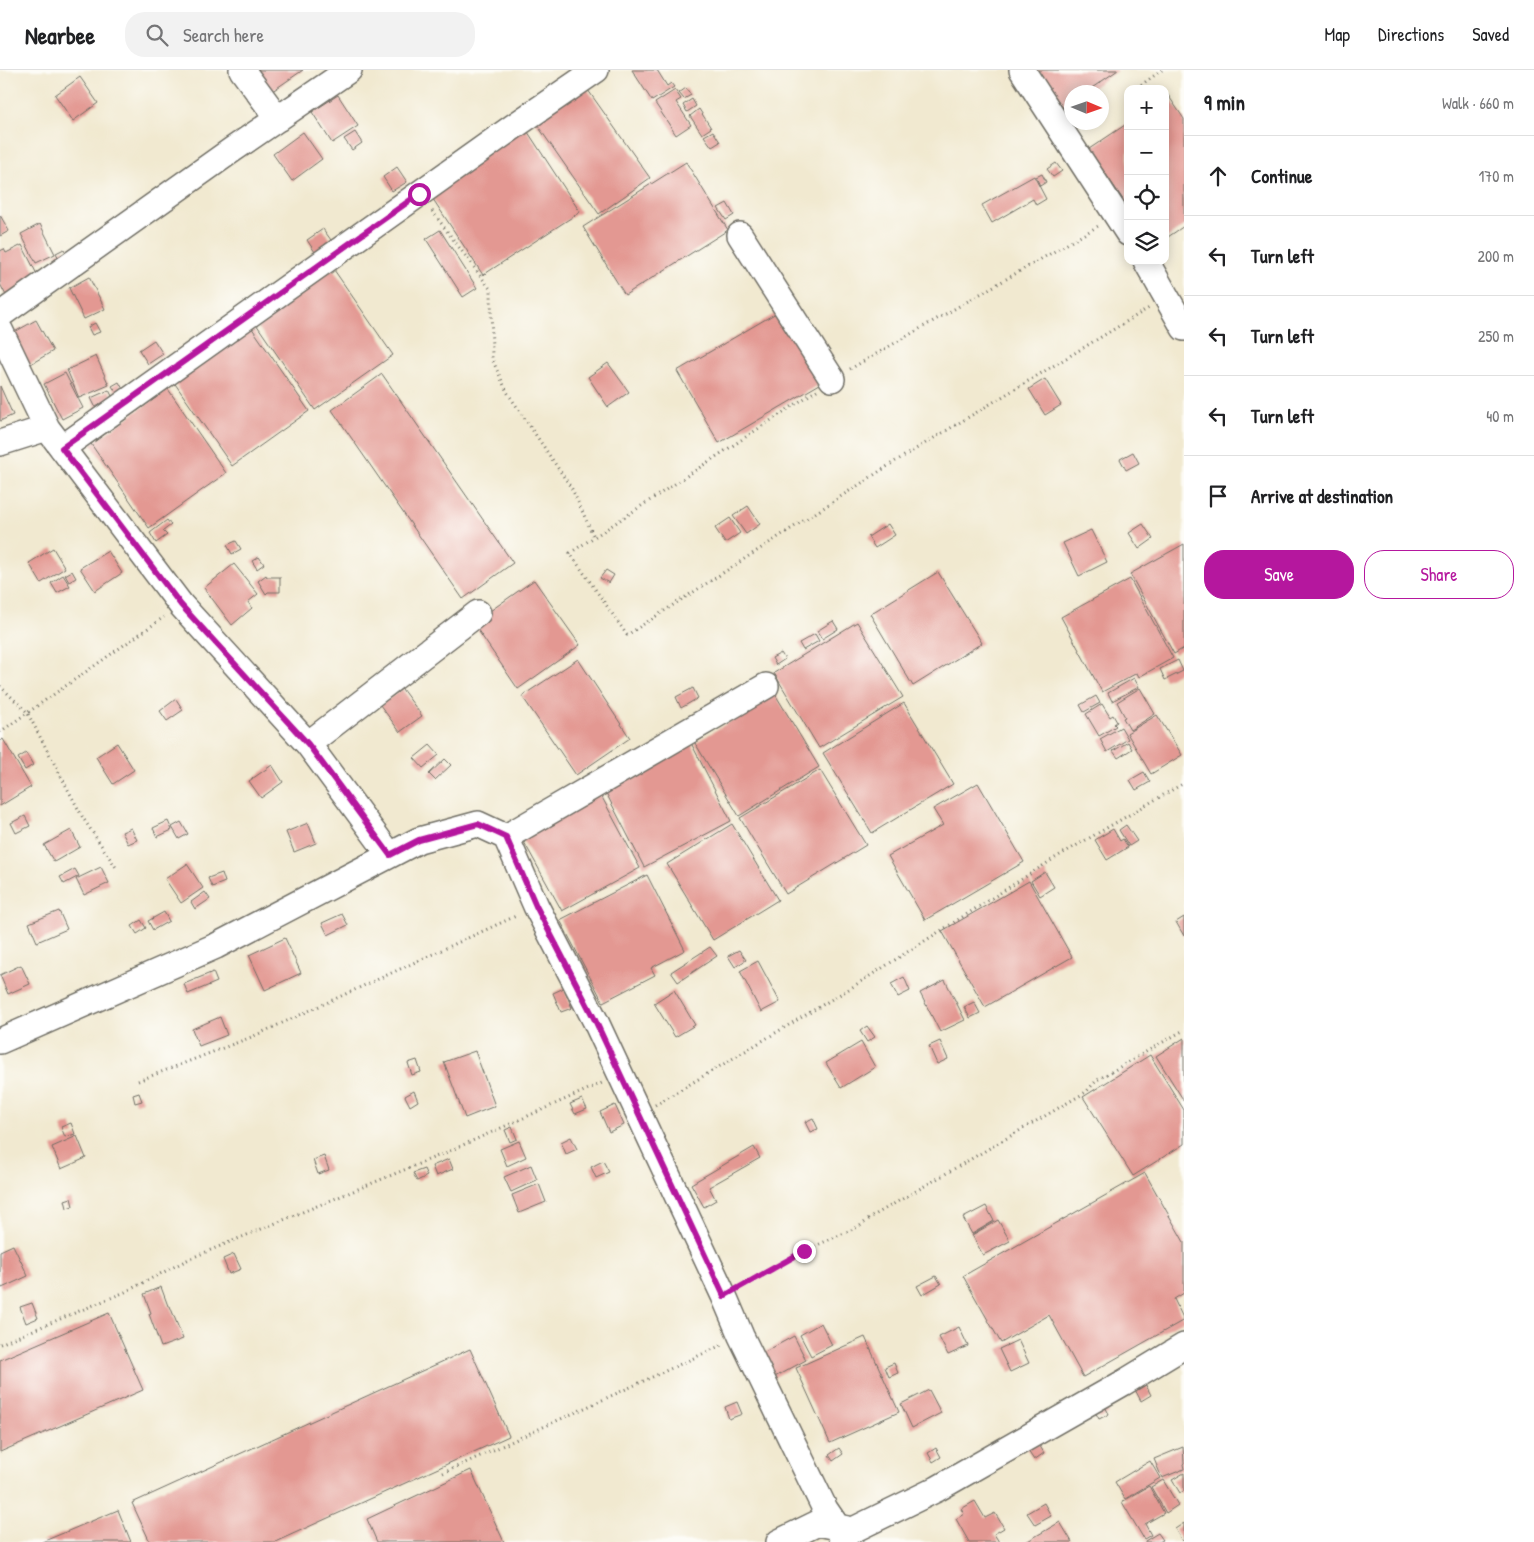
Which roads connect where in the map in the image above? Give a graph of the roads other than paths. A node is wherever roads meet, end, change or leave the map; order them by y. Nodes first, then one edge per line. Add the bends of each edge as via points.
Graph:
1 (242, 70) edge
2 (349, 70) edge
3 (596, 70) edge
4 (1022, 70) edge
5 (278, 119) junction
6 (1124, 227) edge
7 (740, 235) dead end
8 (1148, 265) edge
9 (0, 315) edge
10 (1184, 328) edge
11 (0, 330) edge
12 (832, 379) dead end
13 (54, 438) junction
14 (0, 444) edge
15 (478, 612) dead end
16 (766, 686) dead end
17 (308, 744) junction
18 (506, 837) junction
19 (390, 855) junction
20 (0, 1041) edge
21 (1184, 1346) edge
22 (841, 1535) edge
23 (779, 1542) edge

1 - 5 street
2 - 5 street
3 - 13 street via 419,194
4 - 6 street
5 - 9 street
7 - 12 street
8 - 10 street
11 - 13 street
13 - 14 street
13 - 17 street via 181,605
15 - 17 street
16 - 18 street
17 - 19 street
18 - 19 street via 478,824 419,840
18 - 22 street via 536,906 640,1114 741,1336 825,1509
19 - 20 street via 216,946
21 - 22 street via 937,1489
22 - 23 street via 818,1523

